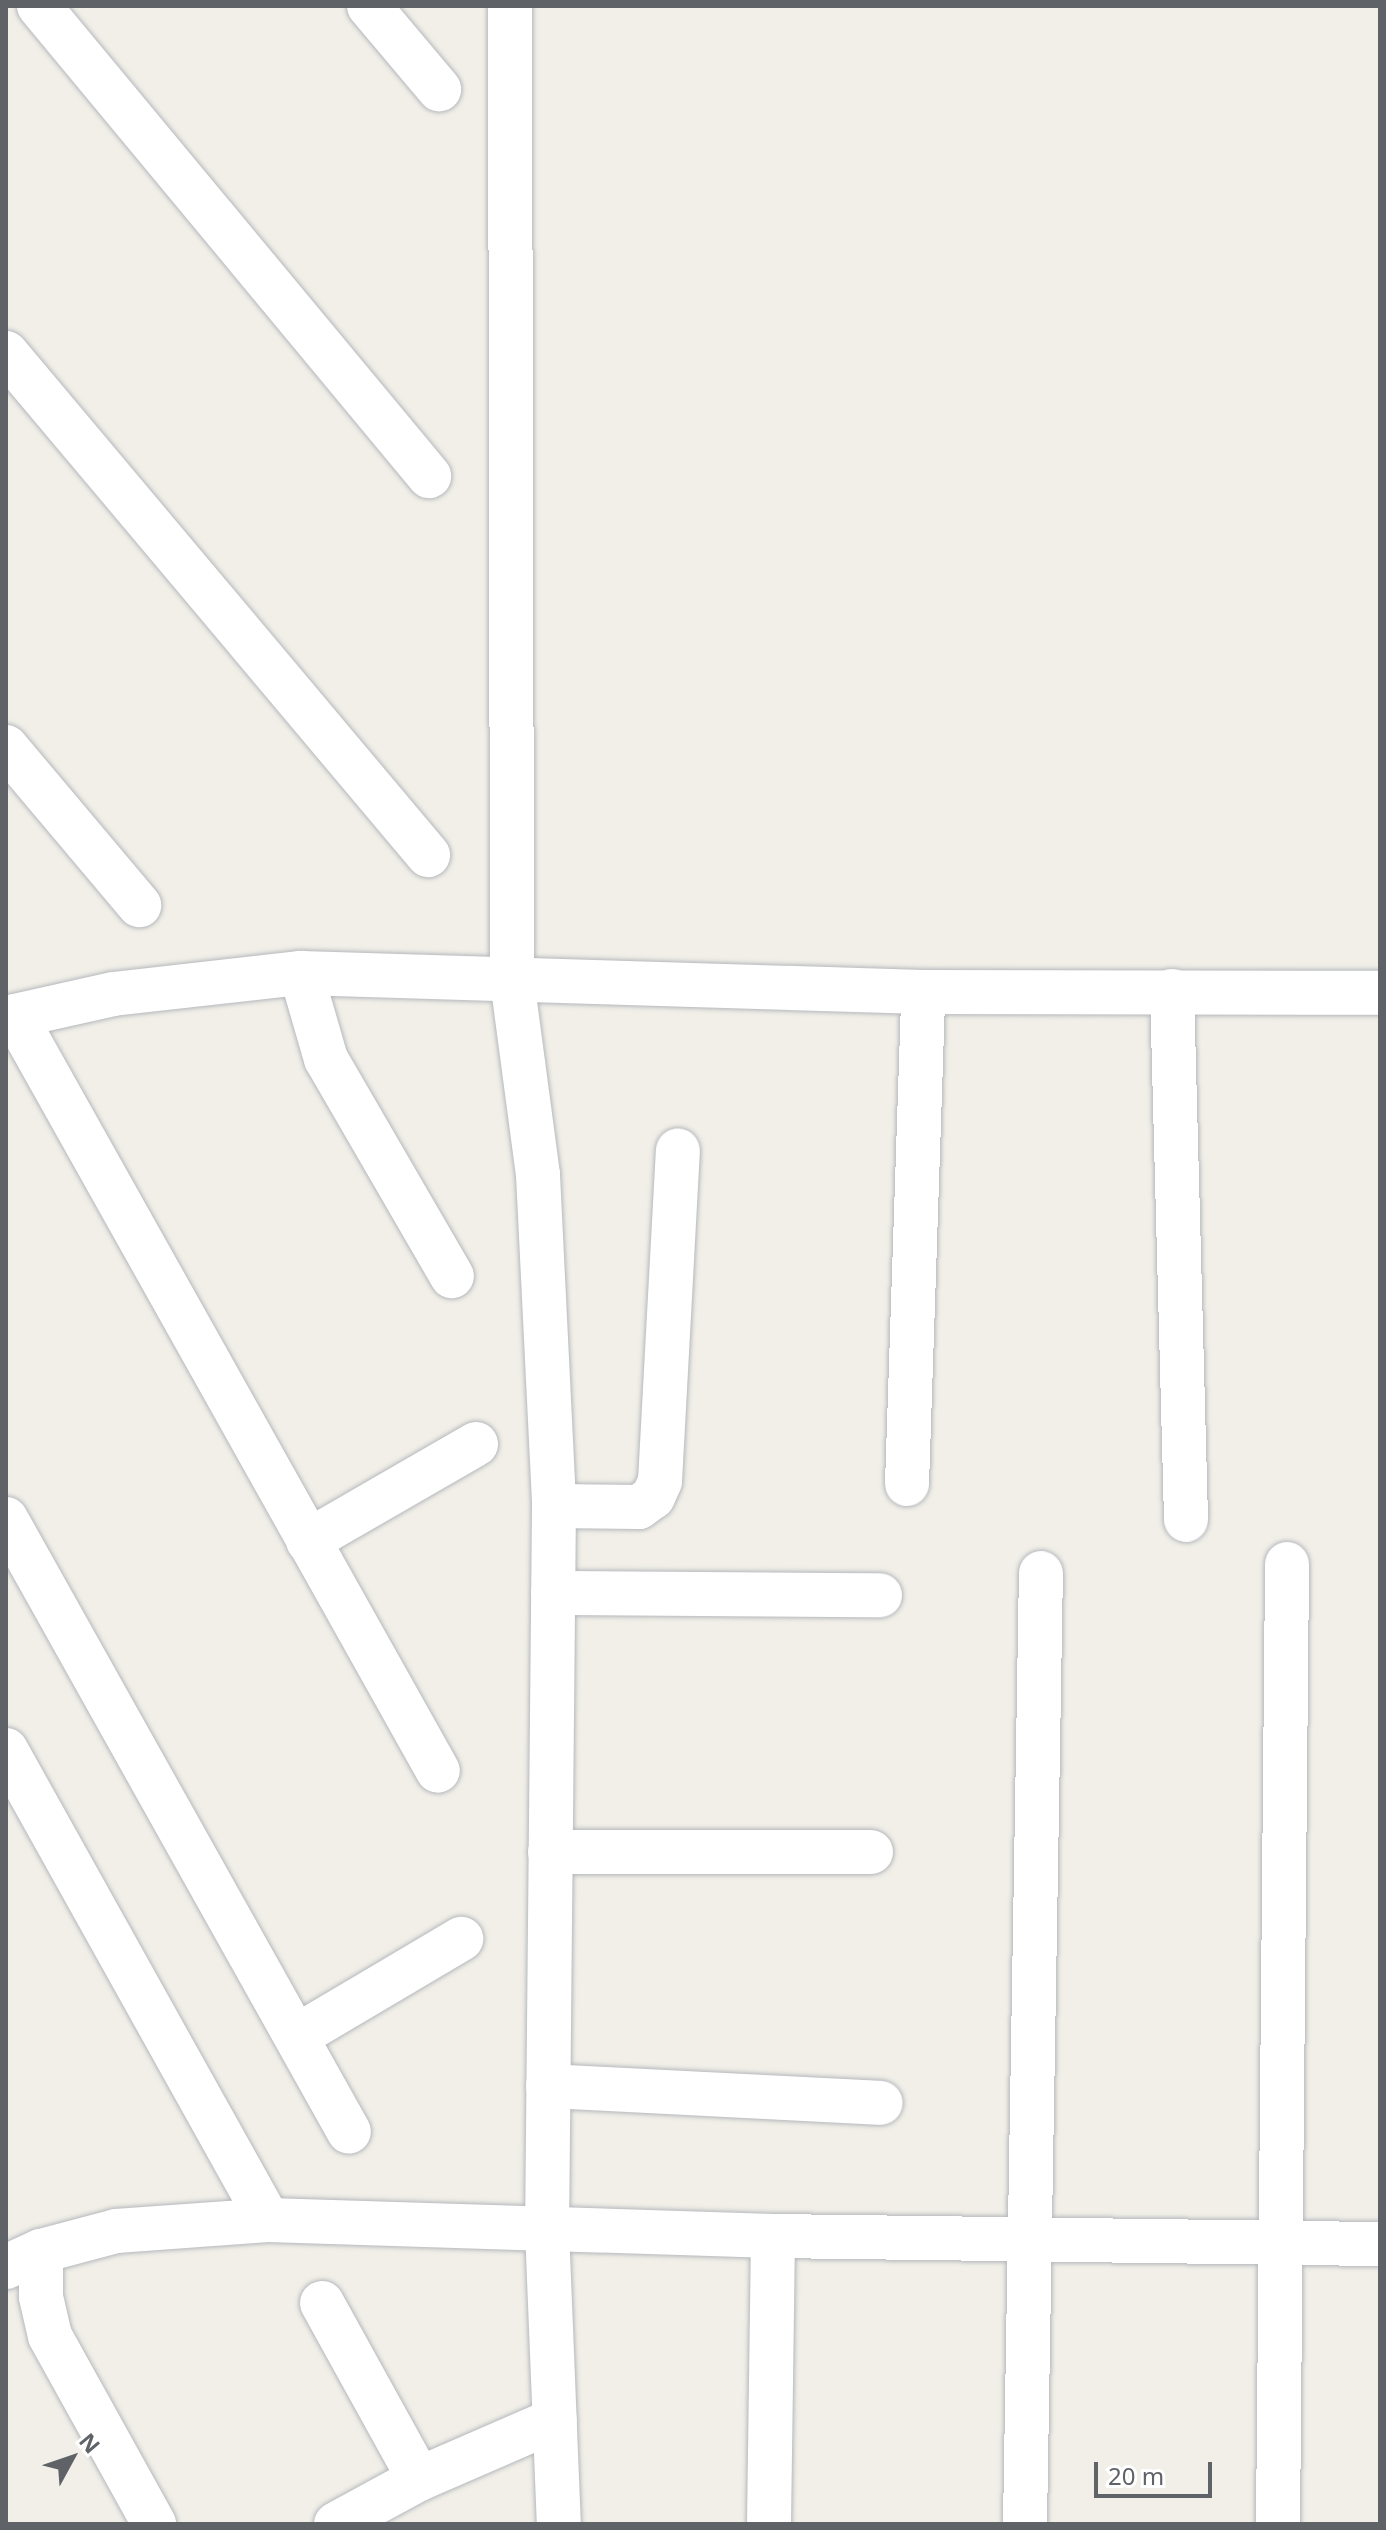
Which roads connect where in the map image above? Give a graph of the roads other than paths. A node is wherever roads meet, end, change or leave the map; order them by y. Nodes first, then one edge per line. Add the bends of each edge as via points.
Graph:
1 (39, 6) edge
2 (369, 6) edge
3 (510, 6) edge
4 (439, 89) dead end
5 (6, 353) edge
6 (429, 476) dead end
7 (6, 747) edge
8 (428, 855) dead end
9 (139, 905) dead end
10 (301, 973) junction
11 (512, 980) junction
12 (1172, 991) junction
13 (923, 992) junction
14 (1380, 993) edge
15 (11, 1017) edge
16 (678, 1150) dead end
17 (452, 1276) dead end
18 (476, 1444) dead end
19 (907, 1484) dead end
20 (554, 1506) junction
21 (6, 1519) edge
22 (1186, 1520) dead end
23 (308, 1541) junction
24 (1287, 1564) dead end
25 (1041, 1573) dead end
26 (553, 1593) junction
27 (880, 1595) dead end
28 (6, 1750) edge
29 (438, 1771) dead end
30 (550, 1852) junction
31 (871, 1852) dead end
32 (461, 1939) dead end
33 (297, 2036) junction
34 (548, 2086) junction
35 (881, 2103) dead end
36 (349, 2132) dead end
37 (268, 2220) junction
38 (547, 2229) junction
39 (773, 2236) junction
40 (1028, 2238) junction
41 (1282, 2242) junction
42 (1380, 2244) edge
43 (23, 2259) edge
44 (322, 2303) dead end
45 (555, 2420) junction
46 (419, 2479) junction
47 (154, 2524) edge
48 (336, 2524) edge
49 (559, 2524) edge
50 (769, 2524) edge
51 (1025, 2524) edge
52 (1278, 2524) edge

1 - 6 street
2 - 4 street
3 - 11 street
5 - 8 street
7 - 9 street
10 - 11 street
10 - 15 street via 182,984
10 - 17 street via 326,1059
11 - 13 street
11 - 20 street via 538,1175
12 - 13 street
12 - 14 street
12 - 22 street
13 - 19 street
15 - 23 street
16 - 20 street via 660,1481 653,1497 639,1507
18 - 23 street
20 - 26 street
21 - 33 street
23 - 29 street
24 - 41 street
25 - 40 street
26 - 27 street
26 - 30 street
28 - 37 street
30 - 31 street
30 - 34 street
32 - 33 street
33 - 36 street
34 - 35 street
34 - 38 street
37 - 38 street
37 - 43 street via 116,2231
38 - 39 street
38 - 45 street
39 - 40 street
39 - 50 street
40 - 41 street
40 - 51 street
41 - 42 street
41 - 52 street
43 - 47 street via 41,2297 50,2336
44 - 46 street
45 - 46 street
45 - 49 street
46 - 48 street

